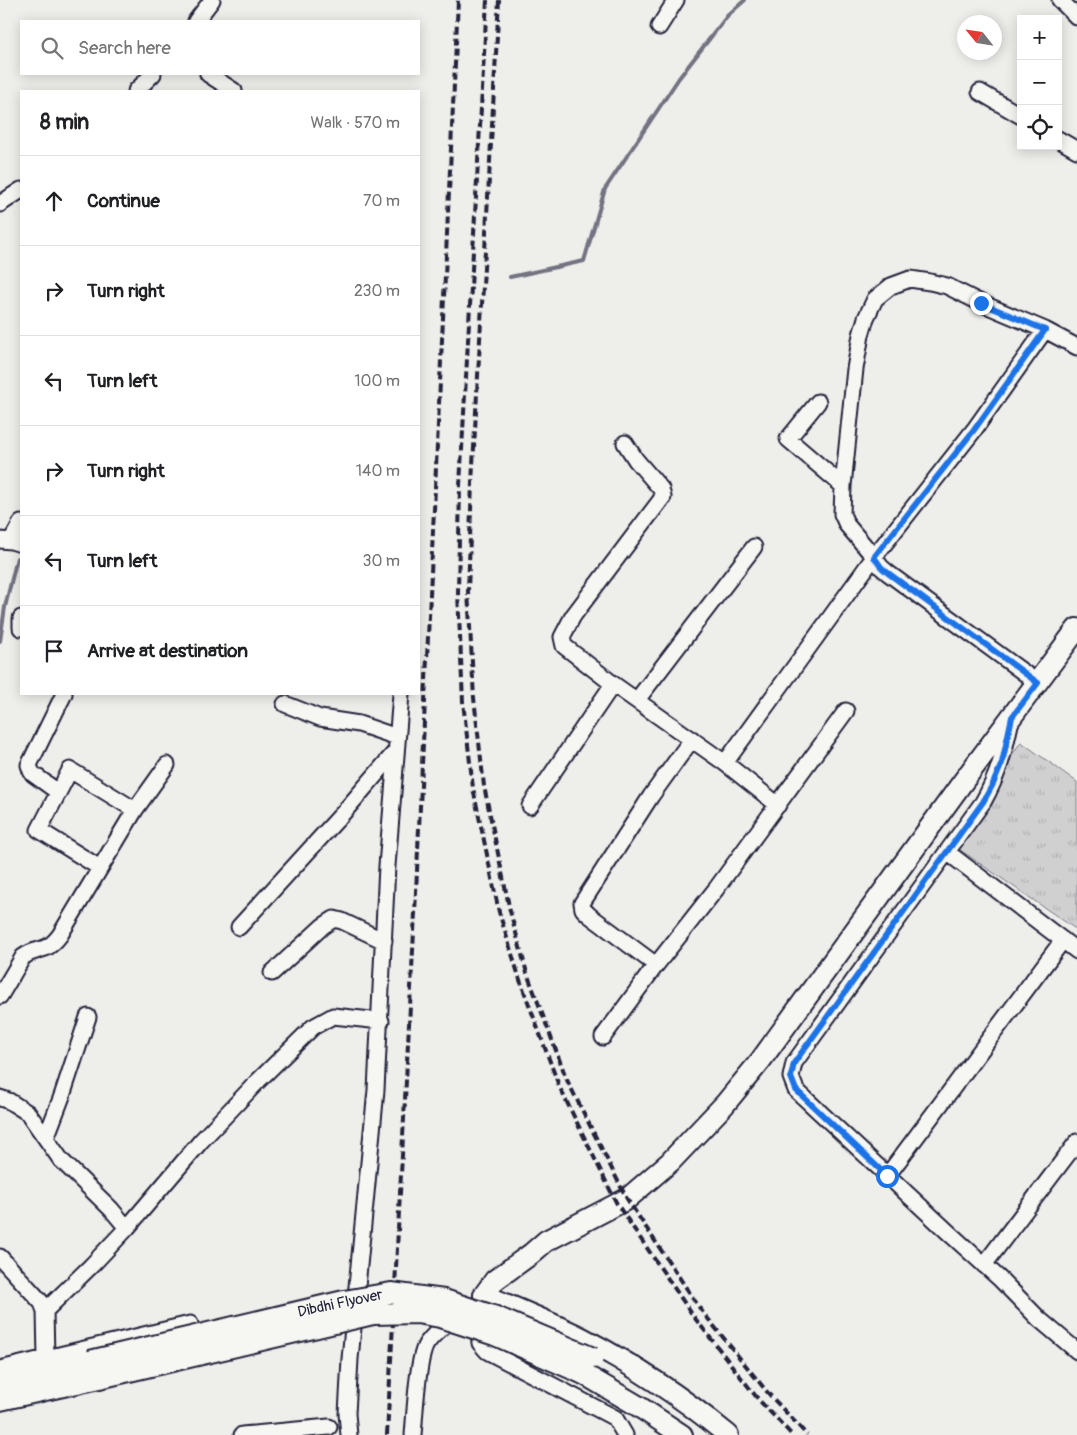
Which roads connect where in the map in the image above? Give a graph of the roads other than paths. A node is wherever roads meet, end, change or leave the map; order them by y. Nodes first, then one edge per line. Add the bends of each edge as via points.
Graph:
1 (212, 0) edge
2 (676, 0) edge
3 (1060, 0) edge
4 (1077, 17) edge
5 (197, 20) edge
6 (659, 27) dead end
7 (152, 75) edge
8 (210, 75) edge
9 (137, 90) edge
10 (232, 90) edge
11 (980, 92) dead end
12 (1017, 114) edge
13 (1062, 141) edge
14 (1077, 150) edge
15 (20, 191) edge
16 (0, 204) edge
17 (1045, 330) junction
18 (1077, 347) edge
19 (818, 402) dead end
20 (625, 443) dead end
21 (843, 486) junction
22 (20, 525) edge
23 (11, 542) edge
24 (754, 547) dead end
25 (874, 557) junction
26 (1077, 629) edge
27 (1038, 683) junction
28 (613, 684) junction
29 (64, 695) edge
30 (401, 695) edge
31 (637, 700) junction
32 (285, 704) dead end
33 (846, 711) dead end
34 (1012, 717) junction
35 (692, 739) junction
36 (396, 744) junction
37 (726, 762) junction
38 (167, 765) dead end
39 (58, 792) junction
40 (778, 805) junction
41 (530, 806) dead end
42 (135, 810) junction
43 (946, 852) junction
44 (100, 868) junction
45 (239, 927) dead end
46 (1063, 940) junction
47 (384, 941) junction
48 (1077, 951) edge
49 (656, 965) junction
50 (272, 973) dead end
51 (5, 975) edge
52 (0, 996) edge
53 (88, 1018) dead end
54 (381, 1021) junction
55 (603, 1037) dead end
56 (0, 1098) edge
57 (46, 1138) junction
58 (1077, 1142) edge
59 (887, 1176) junction
60 (127, 1228) junction
61 (0, 1258) edge
62 (984, 1265) junction
63 (484, 1295) junction
64 (45, 1311) junction
65 (190, 1324) dead end
66 (1076, 1349) edge
67 (46, 1358) junction
68 (0, 1369) edge
69 (93, 1370) junction
70 (0, 1383) edge
71 (0, 1400) edge
72 (348, 1414) junction
73 (325, 1431) edge
74 (242, 1435) edge
75 (349, 1435) edge
76 (413, 1435) edge
77 (625, 1435) edge
78 (682, 1435) edge
79 (714, 1435) edge
80 (728, 1435) edge

1 - 5 street
2 - 6 street
3 - 4 street
7 - 9 street
8 - 10 street
11 - 12 street
13 - 14 street
15 - 16 street
17 - 18 street
17 - 21 street via 947,286 910,279 890,286 876,299 861,334
17 - 25 street via 974,430
19 - 21 street via 788,439
20 - 28 street via 661,489 663,497 595,584 565,629 562,641 568,650
21 - 25 street via 842,514 847,525
22 - 23 street
24 - 31 street
25 - 27 street via 888,573
25 - 37 street
26 - 27 main road
27 - 34 main road
28 - 31 street
28 - 41 street
29 - 39 street via 29,765 33,774
30 - 36 street
31 - 35 street
32 - 36 street via 320,718 359,724
33 - 40 street
34 - 43 street via 1002,763 993,784
34 - 63 main road via 761,1060 725,1104 670,1162 627,1199 546,1241 495,1280
35 - 37 street
35 - 49 street via 582,902 589,915
36 - 45 street via 343,813
36 - 47 street
37 - 40 street
38 - 42 street
39 - 42 street via 70,770
39 - 44 street via 39,830
40 - 49 street
42 - 44 street
43 - 46 street
43 - 59 street via 794,1063 791,1077 796,1090
44 - 51 street via 55,941 46,949 26,955
46 - 48 street
46 - 59 street
47 - 50 street via 334,919
47 - 54 street
49 - 55 street
51 - 52 street
53 - 57 street
54 - 60 street via 333,1016 313,1027 201,1141
54 - 72 street via 350,1359
56 - 57 street via 28,1113
57 - 60 street via 61,1160
58 - 62 street
59 - 62 street
60 - 64 street
61 - 64 street via 39,1299
62 - 66 street via 1039,1319
63 - 76 street via 426,1344 420,1359
63 - 77 street via 478,1320 480,1343 487,1351 615,1418
63 - 80 main road via 581,1338 623,1361
64 - 67 street
65 - 67 street
67 - 68 street
69 - 70 main road, Dibdhi Flyover
69 - 71 main road, Dibdhi Flyover
69 - 78 main road, Dibdhi Flyover, bridge via 373,1314 417,1313 495,1335 582,1373
69 - 79 main road, Dibdhi Flyover, bridge via 335,1303 390,1293 444,1300 496,1317 593,1358 649,1390
72 - 73 street
72 - 75 street
73 - 74 street

